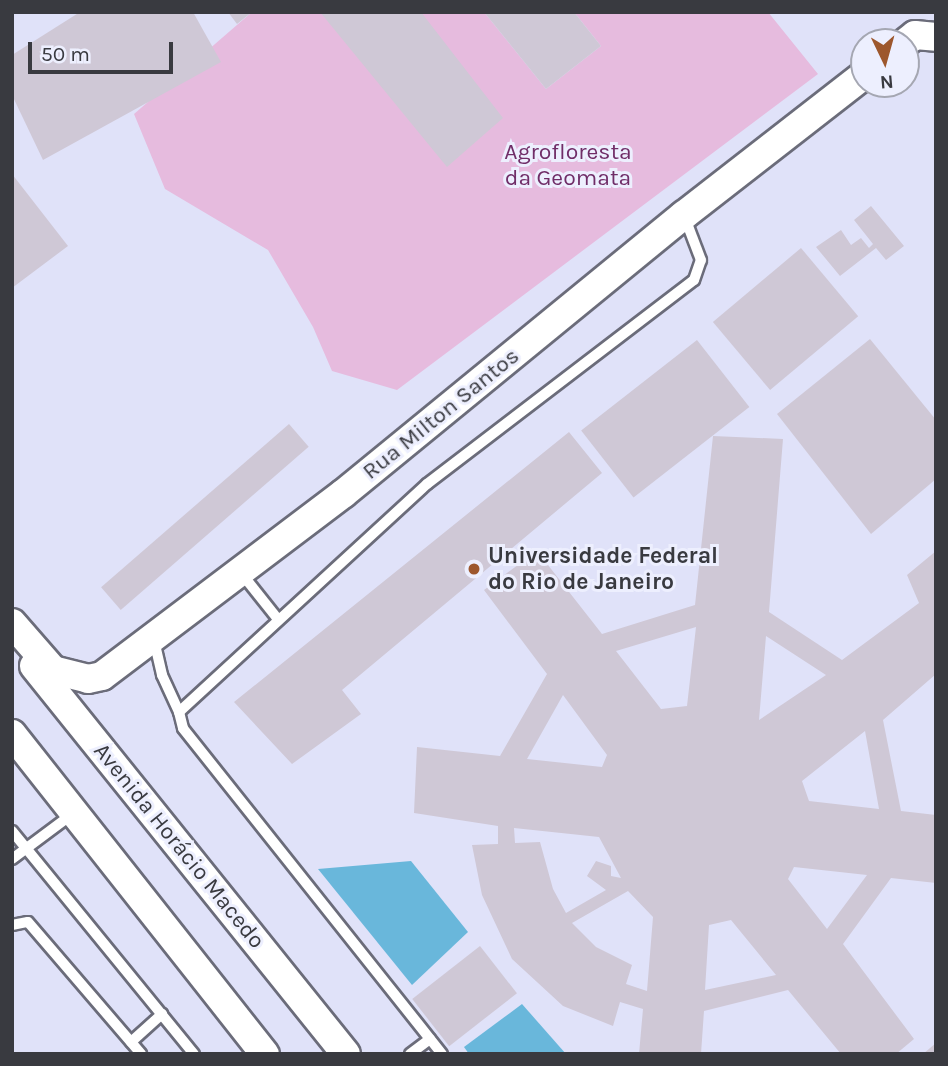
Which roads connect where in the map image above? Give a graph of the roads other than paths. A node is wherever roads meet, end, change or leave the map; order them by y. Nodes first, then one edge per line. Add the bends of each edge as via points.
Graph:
1 (850, 86) edge
2 (684, 215) junction
3 (240, 572) junction
4 (277, 618) junction
5 (12, 623) edge
6 (12, 638) edge
7 (153, 638) junction
8 (179, 712) junction
9 (12, 734) edge
10 (77, 811) junction
11 (12, 831) edge
12 (26, 848) junction
13 (12, 859) edge
14 (12, 925) edge
15 (162, 1014) junction
16 (430, 1039) junction
17 (131, 1042) junction
18 (141, 1054) edge
19 (194, 1054) edge
20 (265, 1054) edge
21 (346, 1054) edge
22 (410, 1054) edge
23 (442, 1054) edge

1 - 2 street, Rua Milton Santos
2 - 3 street, Rua Milton Santos via 344,493
2 - 4 lane via 701,260 694,280 426,484
3 - 4 lane
3 - 7 street, Rua Milton Santos
4 - 8 lane
5 - 7 street, Rua Milton Santos via 54,670 88,679 102,676
6 - 21 street, Avenida Horácio Macedo
7 - 8 lane via 162,675
8 - 16 lane via 183,728
9 - 10 street
10 - 12 lane
10 - 20 street
11 - 12 lane
12 - 13 lane
12 - 15 lane
14 - 17 lane via 28,922
15 - 17 lane
15 - 19 lane
16 - 22 lane
16 - 23 lane
17 - 18 lane

